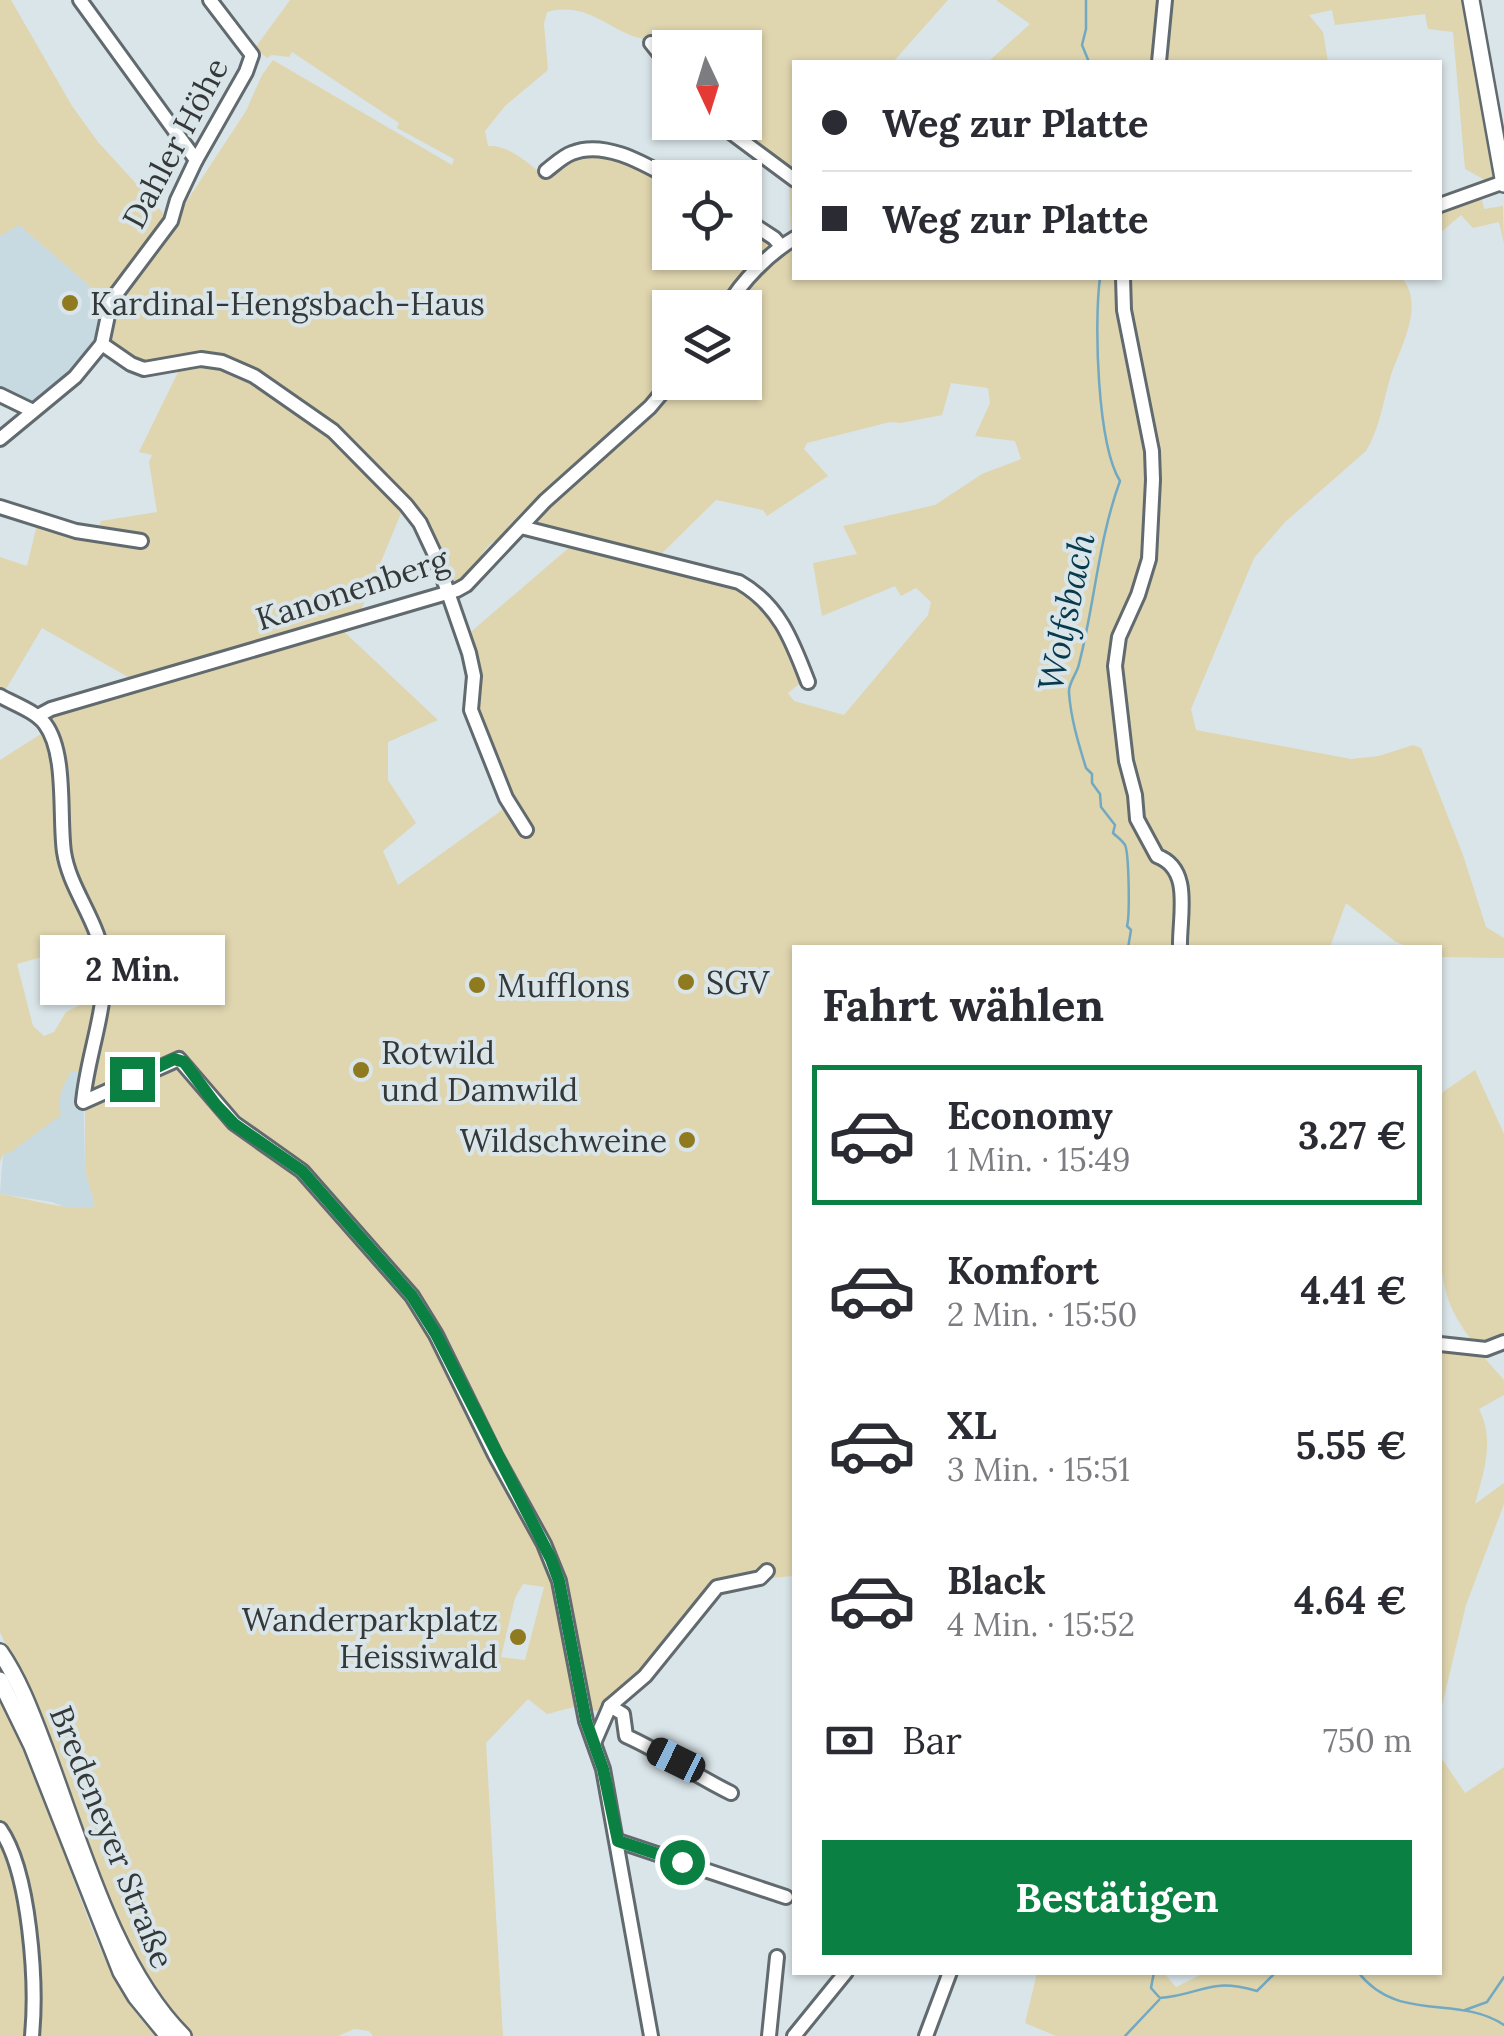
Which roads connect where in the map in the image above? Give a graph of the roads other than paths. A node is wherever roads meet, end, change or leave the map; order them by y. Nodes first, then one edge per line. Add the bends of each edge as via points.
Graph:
1 (80, 0) edge
2 (210, 0) edge
3 (1164, 0) edge
4 (1471, 0) edge
5 (1158, 60) edge
6 (741, 140) edge
7 (196, 160) junction
8 (652, 169) edge
9 (546, 171) dead end
10 (792, 178) edge
11 (1504, 183) edge
12 (1442, 204) edge
13 (762, 230) edge
14 (792, 240) edge
15 (781, 246) junction
16 (1123, 280) edge
17 (737, 290) edge
18 (102, 344) junction
19 (0, 395) edge
20 (655, 400) edge
21 (33, 410) junction
22 (0, 439) edge
23 (0, 508) edge
24 (522, 527) junction
25 (141, 541) dead end
26 (447, 594) junction
27 (808, 682) dead end
28 (0, 696) edge
29 (42, 721) junction
30 (526, 830) dead end
31 (1180, 945) edge
32 (1504, 1342) edge
33 (1442, 1344) edge
34 (767, 1571) dead end
35 (0, 1652) edge
36 (0, 1680) edge
37 (610, 1706) junction
38 (594, 1743) junction
39 (731, 1793) dead end
40 (0, 1829) edge
41 (618, 1841) junction
42 (786, 1897) dead end
43 (777, 1957) dead end
44 (844, 1975) edge
45 (949, 1975) edge
46 (32, 2036) edge
47 (168, 2036) edge
48 (183, 2036) edge
49 (651, 2036) edge
50 (768, 2036) edge
51 (794, 2036) edge
52 (926, 2036) edge

1 - 7 street
2 - 7 street, Dahler Höhe via 252,55
3 - 5 street
4 - 11 main road
6 - 10 street
7 - 18 street, Dahler Höhe via 171,221 111,301
8 - 9 street via 588,149
11 - 12 street
13 - 15 street
14 - 15 street
15 - 17 street
16 - 31 street via 1153,480 1149,559 1115,666 1137,819 1157,856 1178,872 1182,888
18 - 21 street, Dahler Höhe via 75,377
18 - 26 street via 144,369 222,362 310,413 420,523
19 - 21 street
20 - 24 street, Kanonenberg
21 - 22 street, Dahler Höhe
23 - 25 street via 76,531
24 - 26 street, Kanonenberg via 466,585
24 - 27 street via 739,582 772,607 790,633
26 - 29 street, Kanonenberg via 51,709
26 - 30 street via 472,664 471,710
28 - 29 street
29 - 38 street via 56,754 66,861 104,967 83,1102 182,1060 234,1124 302,1171 412,1296 551,1559
32 - 33 street via 1486,1349
34 - 37 street via 717,1586 645,1676
35 - 48 main road, Bredeneyer Straße via 30,1708 132,1968
36 - 47 main road, Bredeneyer Straße via 121,1972
37 - 38 street
37 - 39 street via 623,1714 626,1736
38 - 41 street
40 - 46 street via 18,1864 34,1980
41 - 42 street
41 - 49 street
43 - 50 street
44 - 51 street
45 - 52 street

